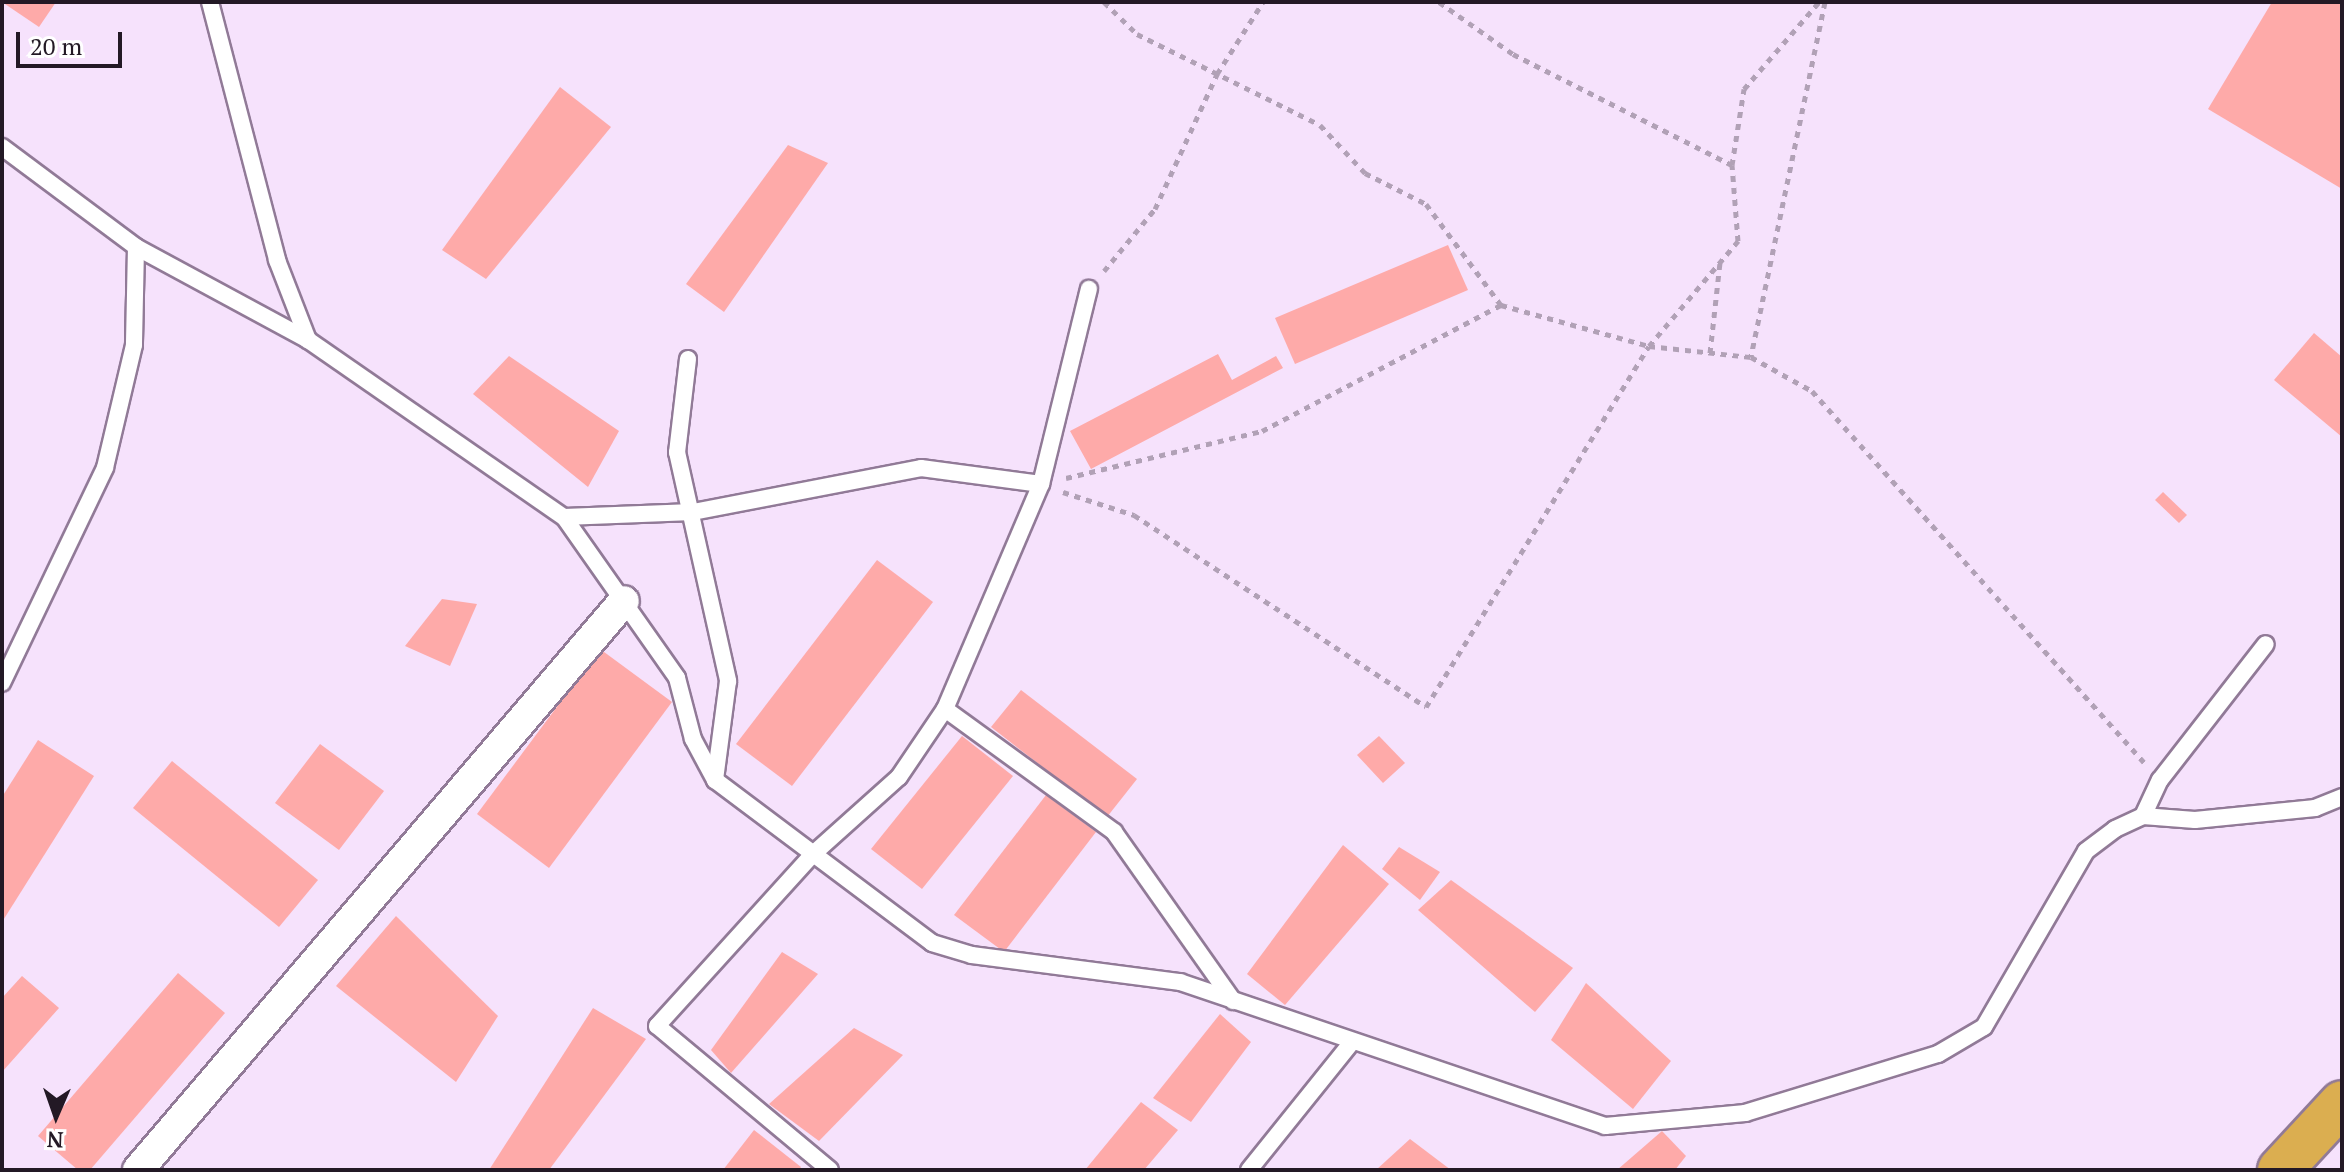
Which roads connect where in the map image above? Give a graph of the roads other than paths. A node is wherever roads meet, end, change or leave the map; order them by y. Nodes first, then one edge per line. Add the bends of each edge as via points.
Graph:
1 (210, 2) edge
2 (2, 147) edge
3 (136, 247) junction
4 (1089, 289) road end
5 (308, 340) junction
6 (688, 359) dead end
7 (1041, 484) junction
8 (693, 512) junction
9 (564, 517) junction
10 (624, 601) junction
11 (2266, 644) dead end
12 (2, 683) edge
13 (945, 709) junction
14 (715, 780) junction
15 (2342, 797) edge
16 (2143, 816) junction
17 (812, 855) junction
18 (1233, 1001) junction
19 (1351, 1043) junction
20 (2342, 1103) edge
21 (2342, 1145) edge
22 (138, 1170) edge
23 (830, 1170) edge
24 (1249, 1170) edge
25 (2280, 1170) edge
26 (2317, 1170) edge

1 - 5 lane via 277,260
2 - 3 lane
3 - 5 lane
3 - 12 lane via 134,345 105,468
4 - 7 lane
5 - 9 lane
6 - 8 lane via 677,452
7 - 8 lane via 921,468
7 - 13 lane
8 - 9 lane
8 - 14 lane via 728,681
9 - 10 lane
10 - 14 lane via 677,678 693,739
10 - 22 street
11 - 16 lane via 2160,780
13 - 17 lane via 899,777
13 - 18 lane via 1114,832
14 - 17 lane
15 - 16 lane via 2315,808 2195,820
16 - 19 lane via 2086,851 1984,1027 1938,1054 1745,1113 1605,1126
17 - 18 lane via 932,943 972,955 1180,982
17 - 23 lane via 657,1026
18 - 19 lane
19 - 24 lane
20 - 25 highway
21 - 26 highway

